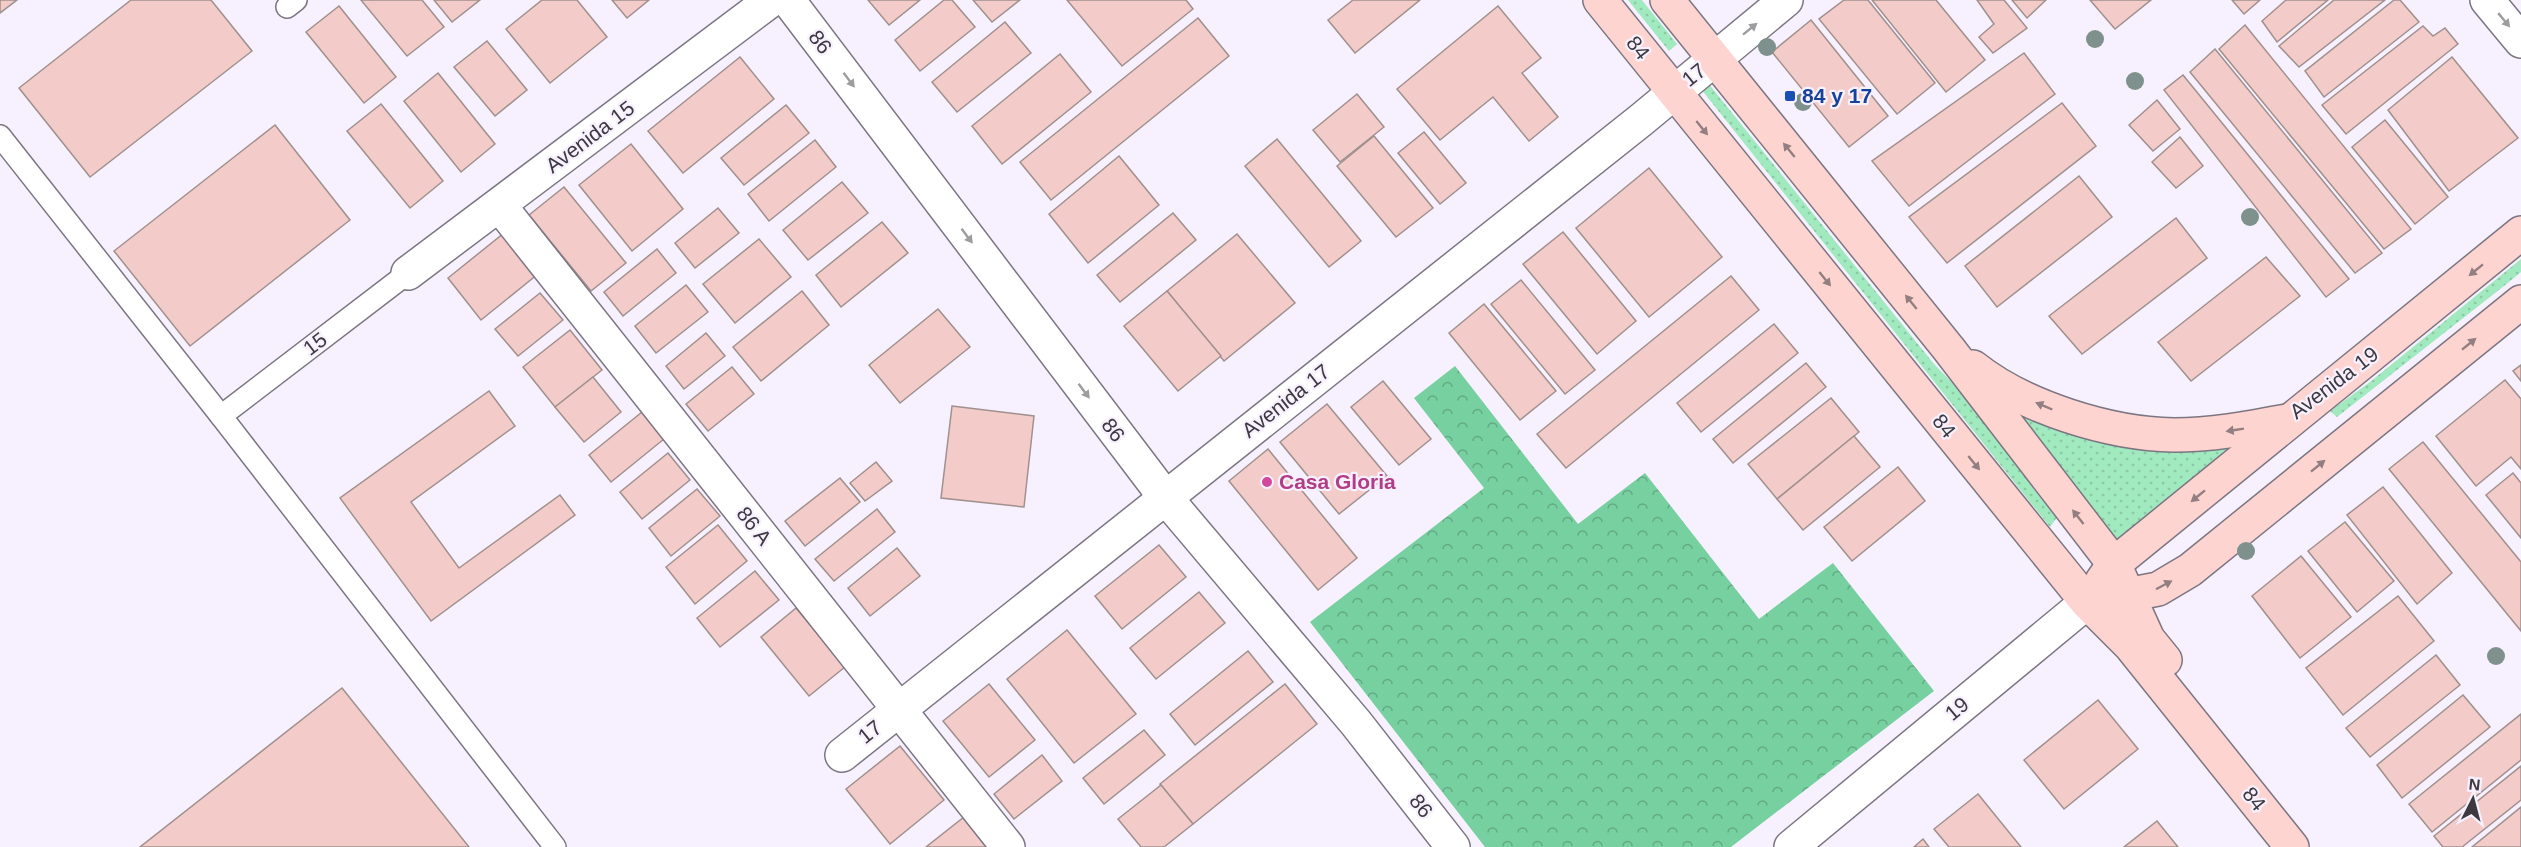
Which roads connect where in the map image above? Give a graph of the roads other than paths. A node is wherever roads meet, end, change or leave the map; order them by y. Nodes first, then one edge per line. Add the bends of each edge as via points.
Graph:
1 (771, 0) edge
2 (788, 0) edge
3 (1600, 0) edge
4 (1667, 0) edge
5 (1786, 0) edge
6 (2487, 0) edge
7 (2521, 41) edge
8 (1714, 59) junction
9 (1673, 92) junction
10 (0, 136) edge
11 (500, 206) junction
12 (2521, 233) edge
13 (408, 273) joint
14 (2521, 302) edge
15 (1948, 348) junction
16 (221, 416) junction
17 (2293, 420) junction
18 (1165, 497) junction
19 (2114, 564) junction
20 (2128, 595) junction
21 (2087, 602) junction
22 (898, 709) junction
23 (842, 755) dead end
24 (555, 847) edge
25 (1008, 847) edge
26 (1453, 847) edge
27 (1791, 847) edge
28 (2292, 847) edge
29 (2318, 847) edge

1 - 11 street, Avenida 15
2 -> 18 street, 86
3 - 9 main road, 84
4 - 8 main road
8 -> 5 street
6 -> 7 street
8 - 9 street, 17
15 -> 8 main road
9 - 18 street, Avenida 17
9 -> 21 main road, 84
10 - 16 lane
11 - 13 street, Avenida 15
11 - 22 street, 86 A
12 -> 17 main road, Avenida 19
13 - 16 lane, 15
20 -> 14 main road via 2158,590 2190,570
17 -> 15 main road, Avenida 19 via 2231,432 2172,435 2116,428 2064,414 1996,386
19 -> 15 main road, 84
16 - 24 lane
17 -> 19 main road
18 - 22 street, Avenida 17
18 - 26 street, 86 via 1356,723
19 - 20 main road, 84
19 - 21 main road
20 - 21 main road
20 - 29 main road, 84 via 2148,639
21 - 27 street, 19
21 - 28 main road, 84 via 2130,645
22 - 23 street, 17
22 - 25 street, 86 A

